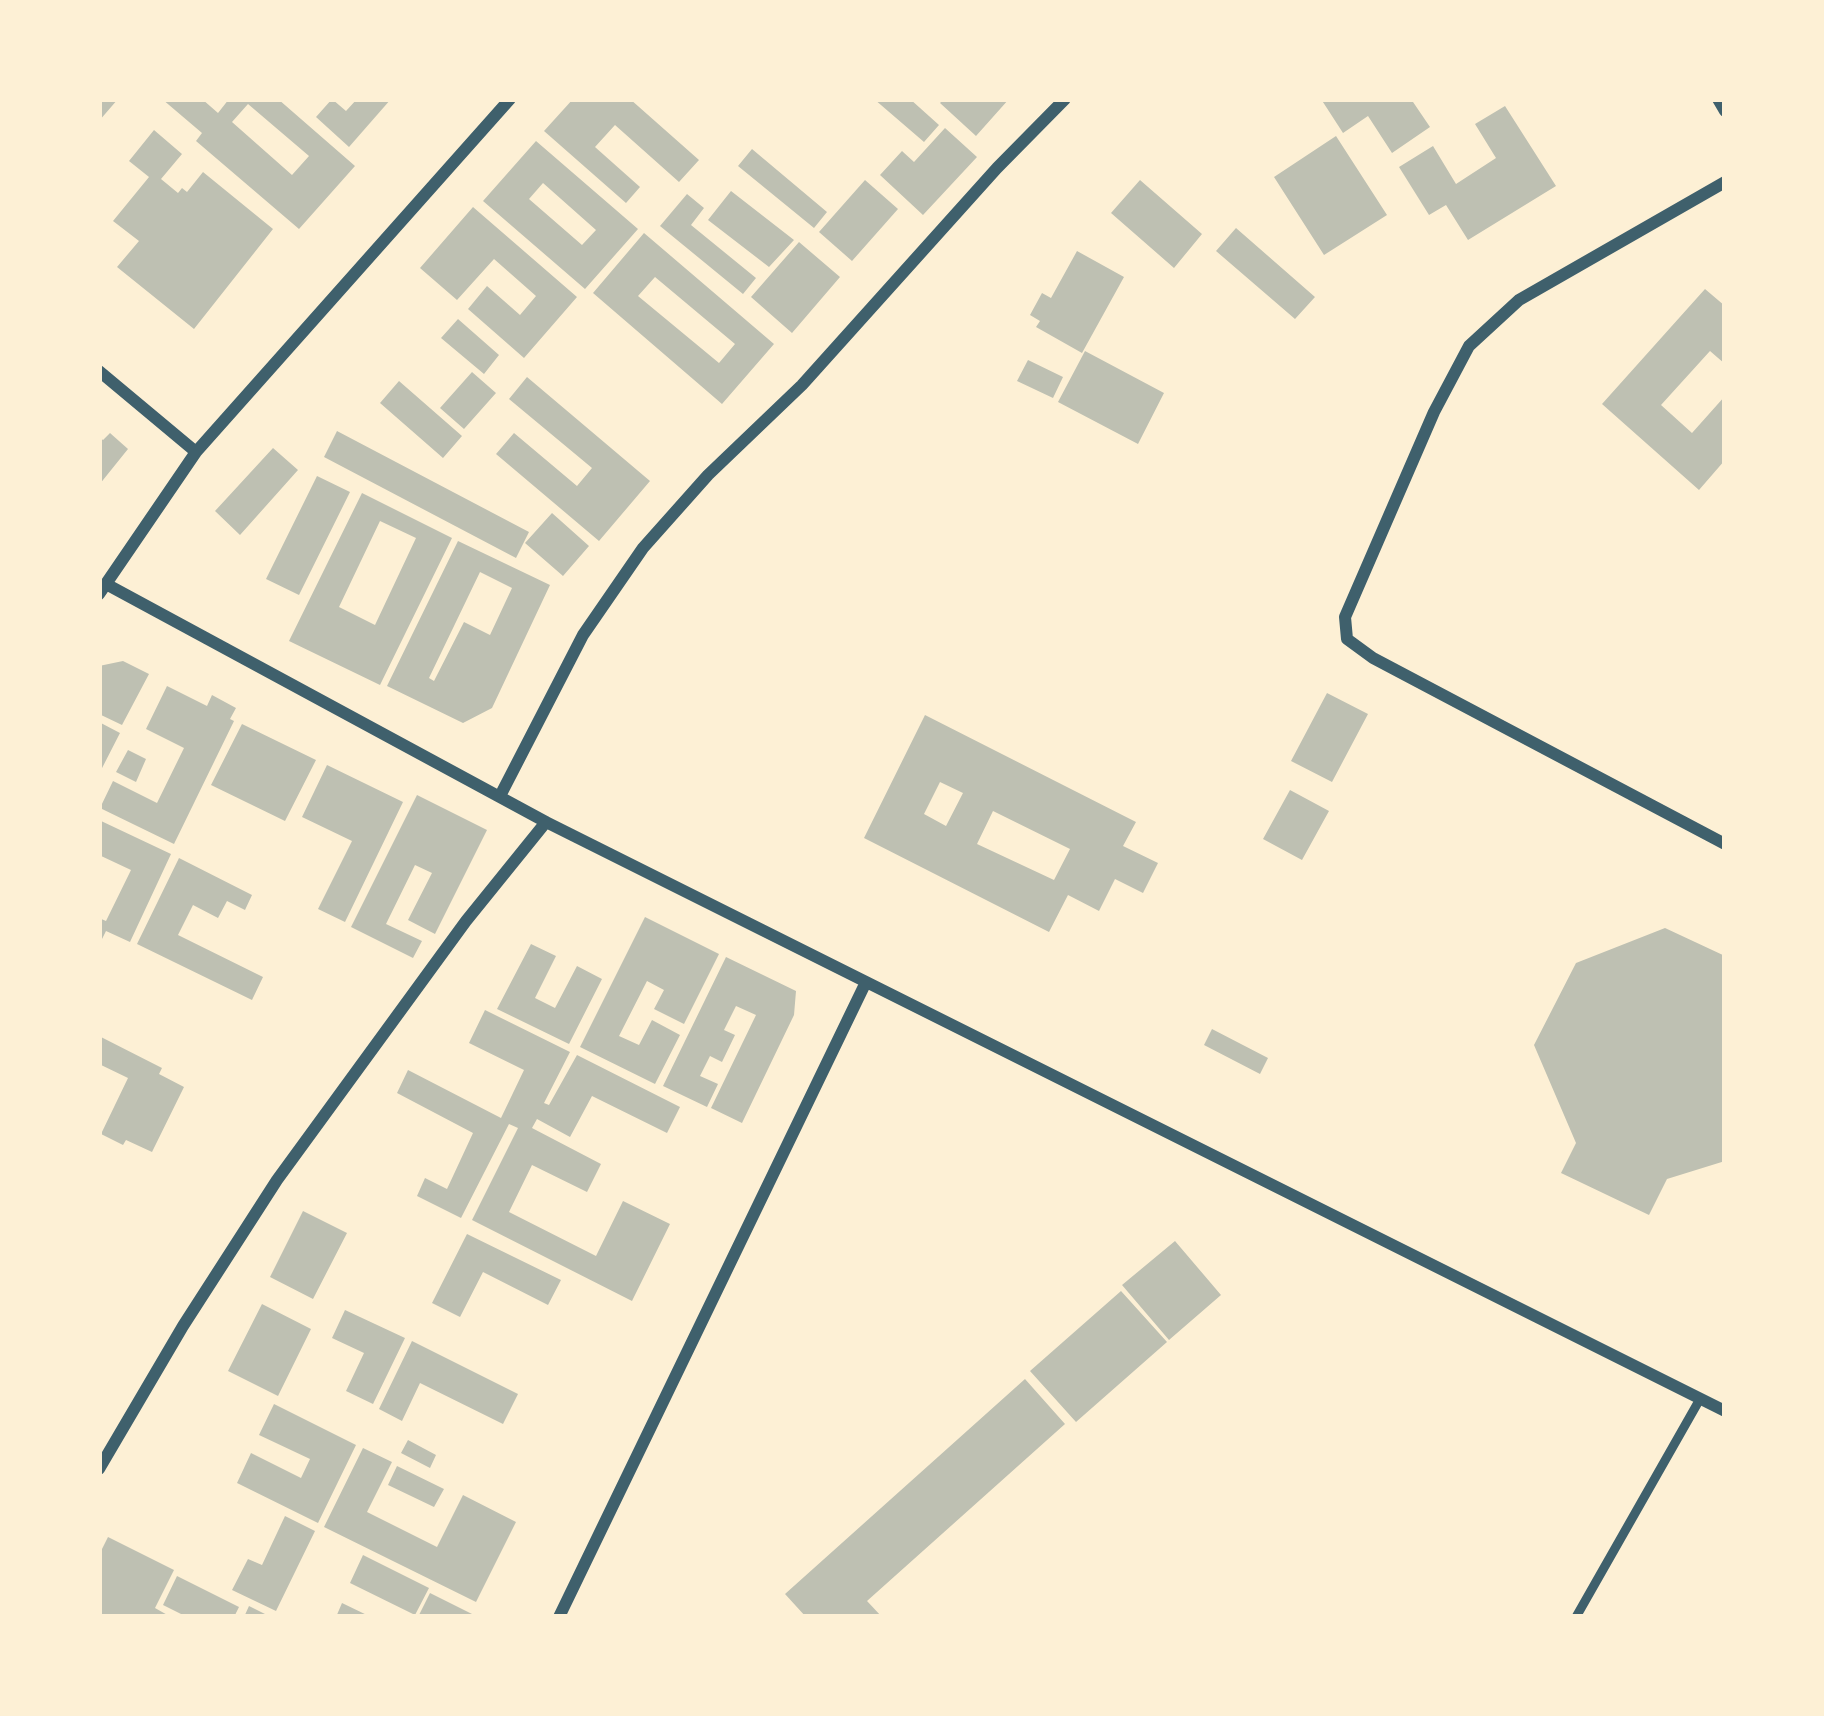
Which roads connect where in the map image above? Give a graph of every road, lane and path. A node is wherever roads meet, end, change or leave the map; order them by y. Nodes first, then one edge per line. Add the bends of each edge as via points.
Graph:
1 (510, 99) edge
2 (1065, 99) edge
3 (1718, 99) edge
4 (1725, 111) edge
5 (1725, 182) edge
6 (99, 371) edge
7 (196, 452) junction
8 (102, 589) edge
9 (500, 796) junction
10 (546, 822) junction
11 (1725, 844) edge
12 (866, 982) junction
13 (1700, 1399) junction
14 (1725, 1411) edge
15 (99, 1469) edge
16 (559, 1617) edge
17 (1576, 1617) edge

1 - 7 street
2 - 9 street via 643,548 583,635
3 - 4 street
5 - 11 street via 1520,300 1469,346 1345,617 1347,639 1373,658
6 - 7 street
7 - 8 street
8 - 9 street
9 - 10 street
10 - 12 street
10 - 15 street via 277,1180
12 - 13 street
12 - 16 street
13 - 14 street
13 - 17 lane

